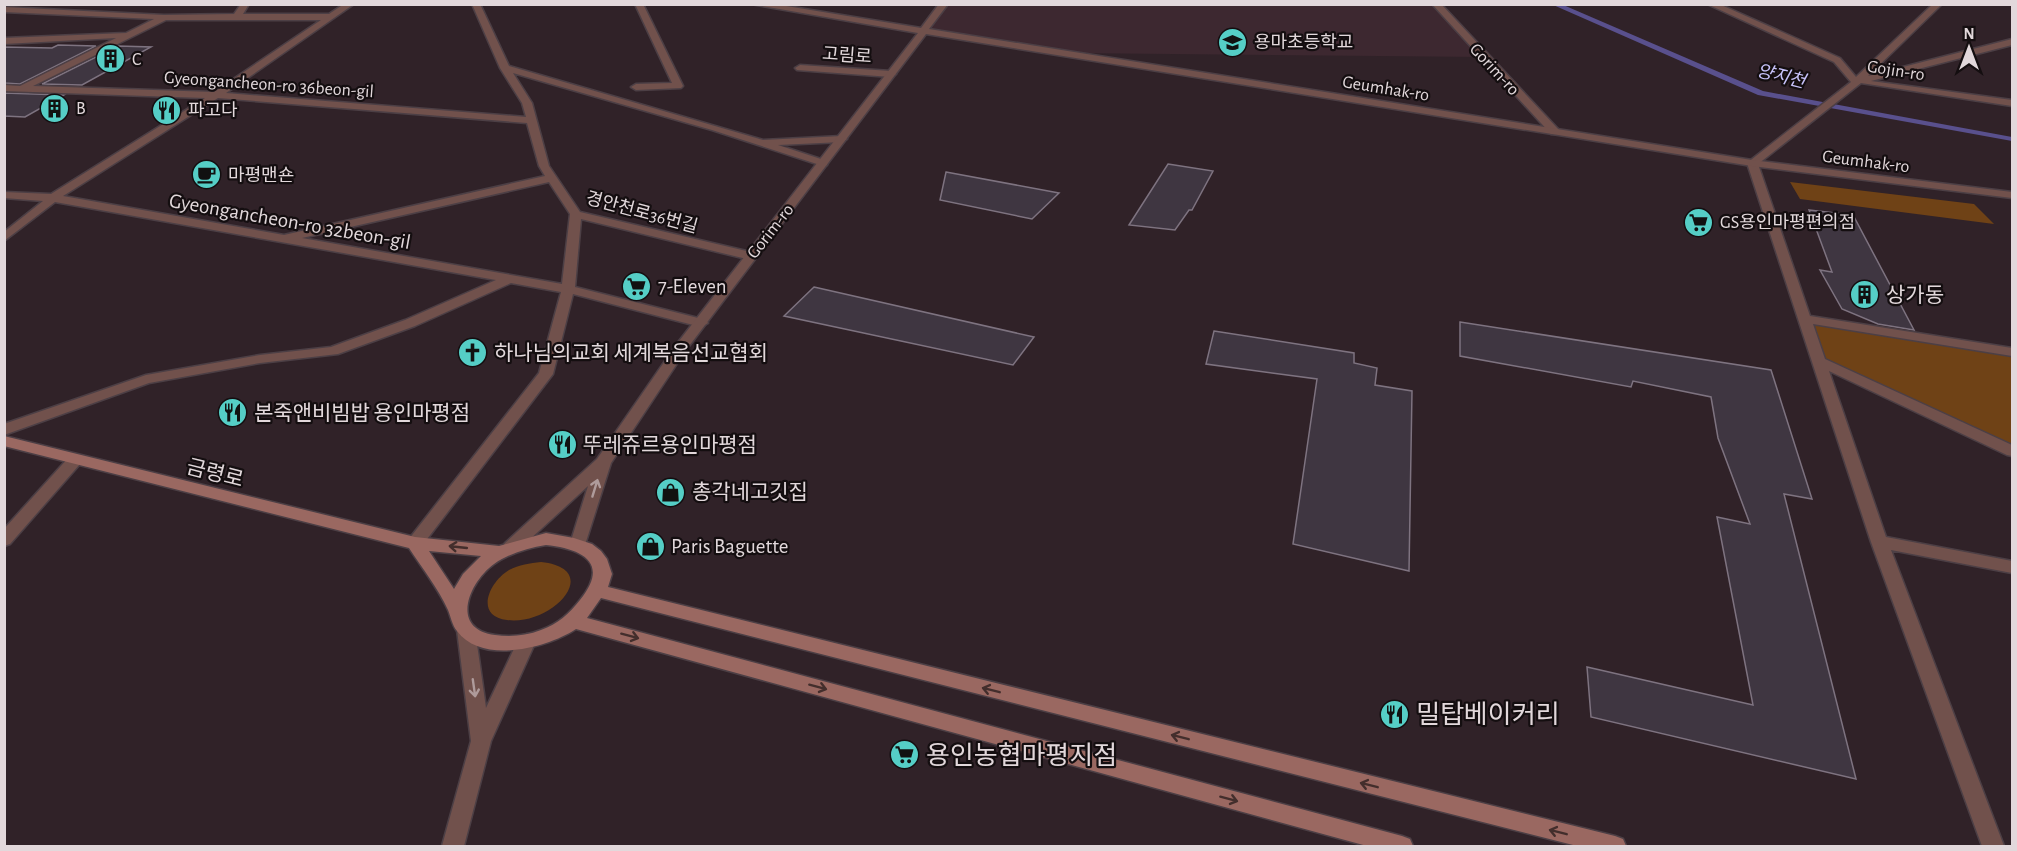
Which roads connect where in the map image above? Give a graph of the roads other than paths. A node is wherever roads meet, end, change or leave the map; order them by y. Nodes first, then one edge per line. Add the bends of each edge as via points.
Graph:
1 (245, 4) edge
2 (350, 4) edge
3 (476, 4) edge
4 (639, 4) edge
5 (755, 4) edge
6 (944, 4) edge
7 (1436, 4) edge
8 (1711, 4) edge
9 (1938, 4) edge
10 (4, 9) edge
11 (165, 17) junction
12 (237, 17) junction
13 (331, 17) junction
14 (925, 30) junction
15 (130, 34) junction
16 (4, 41) edge
17 (2013, 42) edge
18 (505, 68) junction
19 (800, 68) dead end
20 (891, 74) junction
21 (1852, 84) junction
22 (636, 87) dead end
23 (4, 88) edge
24 (21, 88) junction
25 (216, 95) junction
26 (2013, 103) edge
27 (531, 120) junction
28 (1555, 132) junction
29 (842, 139) junction
30 (758, 142) junction
31 (823, 163) junction
32 (1752, 163) junction
33 (552, 178) junction
34 (4, 195) edge
35 (2013, 195) edge
36 (53, 198) junction
37 (576, 214) junction
38 (4, 238) edge
39 (271, 238) junction
40 (751, 256) junction
41 (510, 279) junction
42 (568, 289) junction
43 (1804, 319) junction
44 (700, 323) junction
45 (2013, 352) edge
46 (1818, 361) junction
47 (4, 430) edge
48 (4, 441) edge
49 (2013, 451) edge
50 (75, 460) junction
51 (603, 463) junction
52 (4, 540) edge
53 (1879, 542) junction
54 (415, 543) junction
55 (578, 544) junction
56 (506, 550) junction
57 (2013, 567) edge
58 (598, 591) junction
59 (457, 609) junction
60 (574, 621) junction
61 (466, 630) junction
62 (527, 641) junction
63 (481, 741) junction
64 (453, 846) edge
65 (1402, 846) edge
66 (1615, 846) edge
67 (1994, 846) edge

1 - 12 street
2 - 13 street
3 - 18 street, 경안천로36번길
4 - 22 street via 678,86
5 - 14 street, Geumhak-ro
6 - 14 street, Gorim-ro
7 - 28 street, Gorim-ro
8 - 21 street via 1836,60
9 - 21 street
10 - 11 street
11 - 12 street
11 - 15 street
12 - 13 street
13 - 25 street
14 - 20 street, Gorim-ro
14 - 28 street, Geumhak-ro
15 - 16 street
15 - 24 street
17 - 21 street, Gojin-ro
18 - 27 street, 경안천로36번길 via 527,103
18 - 30 street
19 - 20 street, 고림로
20 - 29 street, Gorim-ro
21 - 26 street, Gojin-ro
21 - 32 street
23 - 24 street, Gyeongancheon-ro 36beon-gil
24 - 25 street, Gyeongancheon-ro 36beon-gil
25 - 27 street, Gyeongancheon-ro 36beon-gil
25 - 36 street
27 - 33 street, 경안천로36번길 via 544,166
28 - 32 street, Geumhak-ro
29 - 30 street
29 - 31 street, Gorim-ro
30 - 31 street
31 - 40 street, Gorim-ro
32 - 35 street, Geumhak-ro
32 - 43 street
33 - 37 street, 경안천로36번길
33 - 39 street via 281,240
34 - 36 street, Gyeongancheon-ro 32beon-gil
36 - 38 street
36 - 39 street, Gyeongancheon-ro 32beon-gil
37 - 40 street, 경안천로36번길
37 - 42 street
39 - 41 street, Gyeongancheon-ro 32beon-gil
40 - 44 street, Gorim-ro
41 - 42 street, Gyeongancheon-ro 32beon-gil
41 - 47 street via 410,323 333,351 260,359 146,380
42 - 44 street, Gyeongancheon-ro 32beon-gil
42 - 54 street via 546,374
43 - 45 street
43 - 46 street
44 - 51 street, Gorim-ro
46 - 49 street
46 - 53 street
48 - 50 main road, 금령로
50 - 52 street
50 - 54 main road, 금령로
55 -> 51 street, Gorim-ro
51 - 56 street, Gorim-ro
53 - 57 street
53 - 67 street
56 -> 54 main road, 금령로
54 - 59 main road
55 - 56 main road via 546,539
55 - 58 main road via 598,557 602,571
56 - 59 main road via 481,565 466,581
58 - 60 main road
66 -> 58 main road
59 - 61 main road
60 - 62 main road
60 -> 65 main road
61 - 62 main road via 481,639 502,643
61 -> 63 street
62 - 63 street
63 - 64 street

